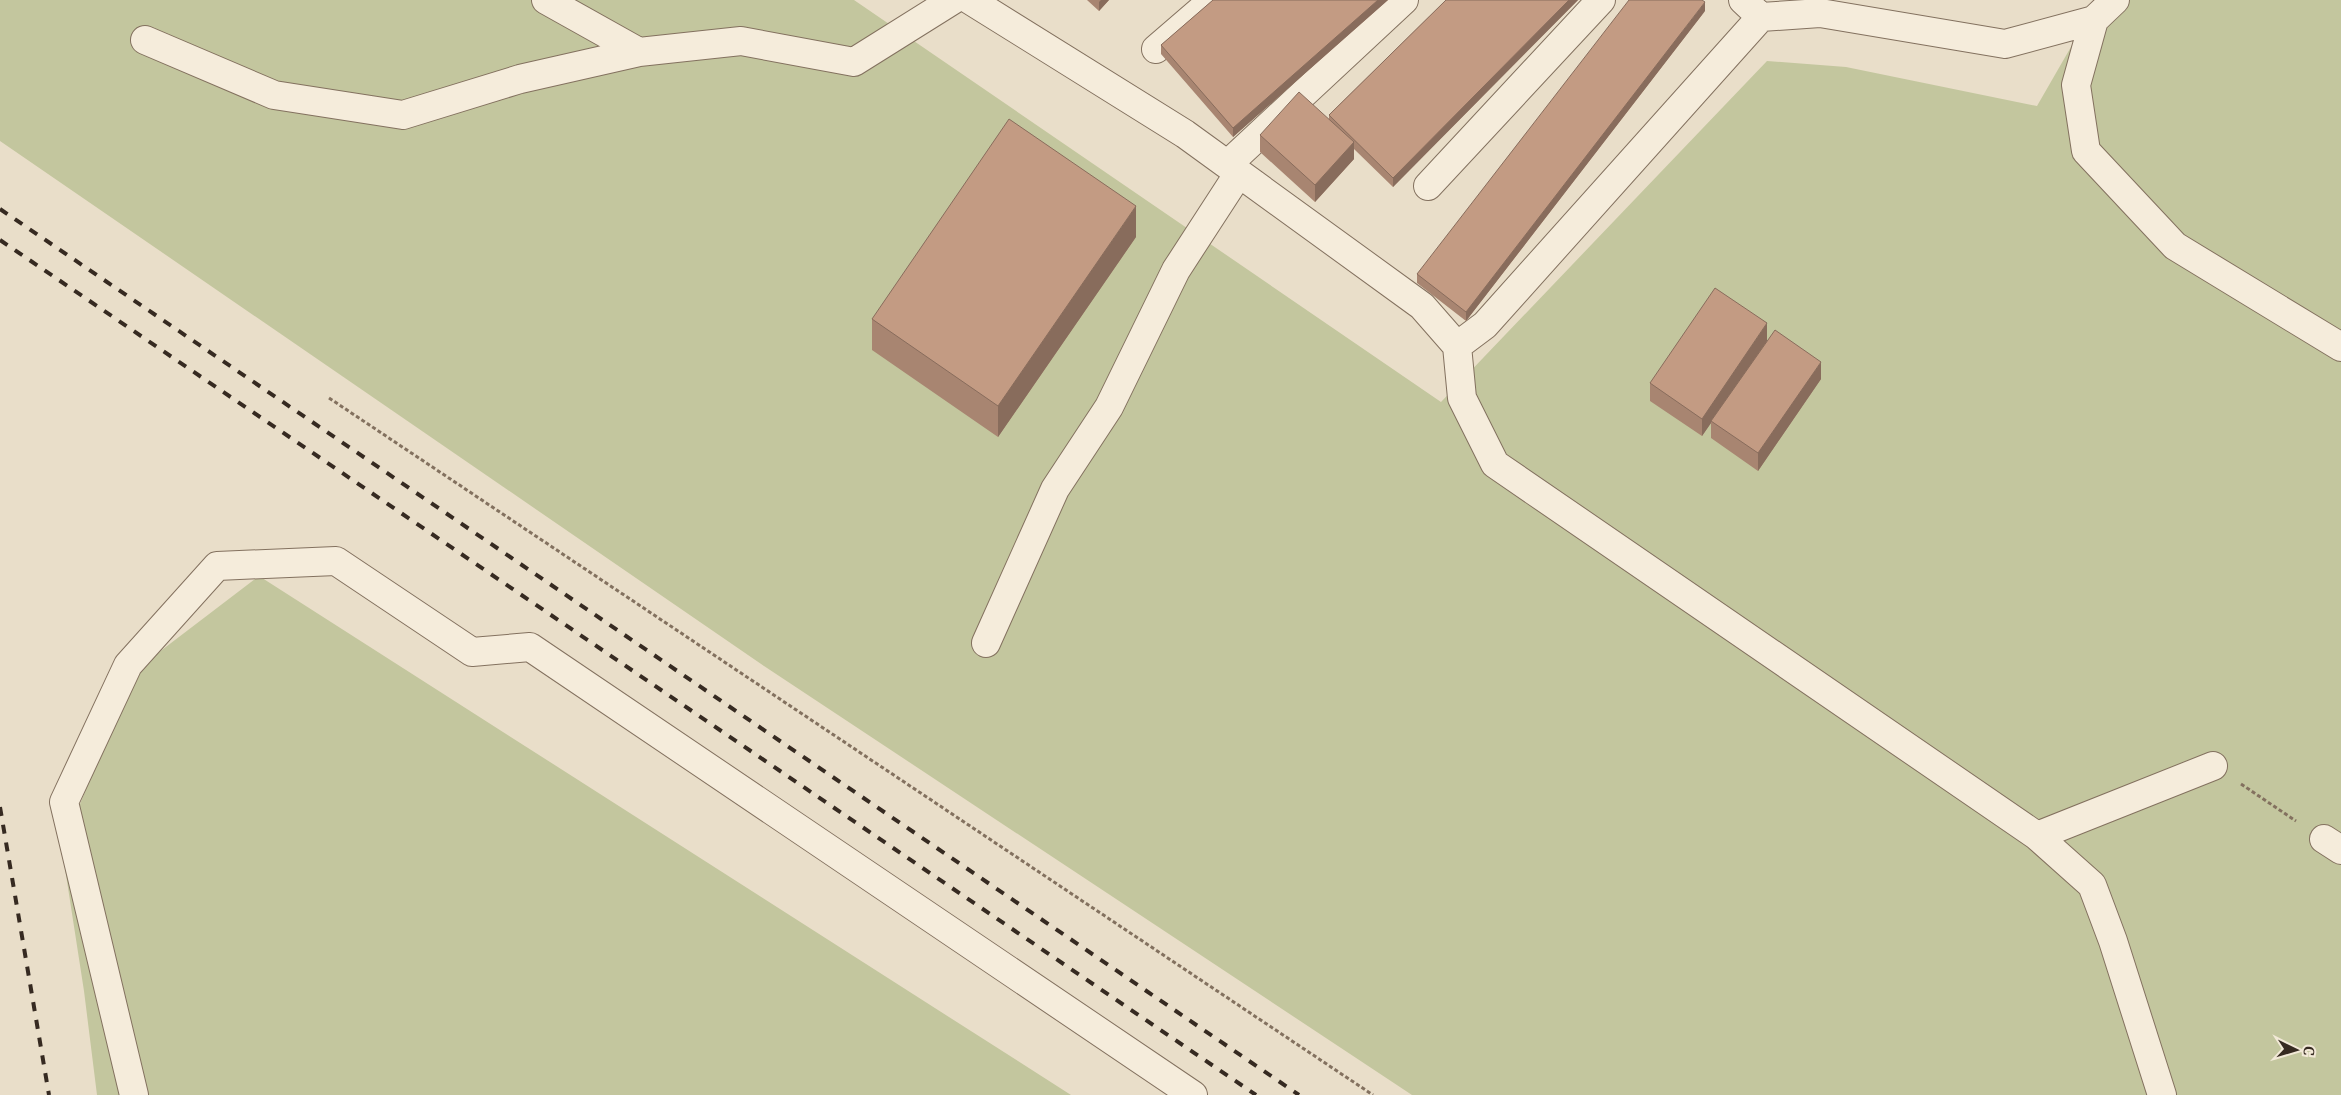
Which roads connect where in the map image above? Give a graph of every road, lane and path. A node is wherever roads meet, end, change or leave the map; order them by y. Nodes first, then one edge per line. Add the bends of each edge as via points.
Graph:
1 (546, 0) edge
2 (952, 0) edge
3 (970, 0) edge
4 (1213, 0) edge
5 (1404, 0) edge
6 (1601, 0) edge
7 (2115, 0) edge
8 (1825, 6) edge
9 (1752, 9) edge
10 (2094, 20) junction
11 (145, 40) dead end
12 (1156, 49) dead end
13 (639, 52) junction
14 (1234, 169) junction
15 (1428, 186) dead end
16 (1457, 346) junction
17 (2341, 347) edge
18 (329, 398) dead end
19 (986, 643) dead end
20 (2213, 766) joint
21 (2037, 836) junction
22 (2333, 844) edge
23 (134, 1095) edge
24 (1193, 1095) edge
25 (1373, 1095) edge
26 (2162, 1095) edge

1 - 13 street
2 - 13 street via 854,62 741,42
3 - 14 street via 1185,134
4 - 12 street
5 - 14 street
6 - 15 street
7 - 10 street
8 - 9 street
8 - 10 street via 2005,44
9 - 16 street via 1485,324
10 - 17 street via 2076,84 2086,151 2175,246
11 - 13 street via 274,95 403,115 520,80
14 - 16 street via 1422,306
14 - 19 street via 1176,270 1109,406 1055,490
16 - 21 street via 1462,398 1495,464
18 - 25 path
20 - 21 street
20 - 22 path
21 - 26 street via 2092,885
23 - 24 street via 64,802 128,665 217,566 336,561 472,652 530,648

